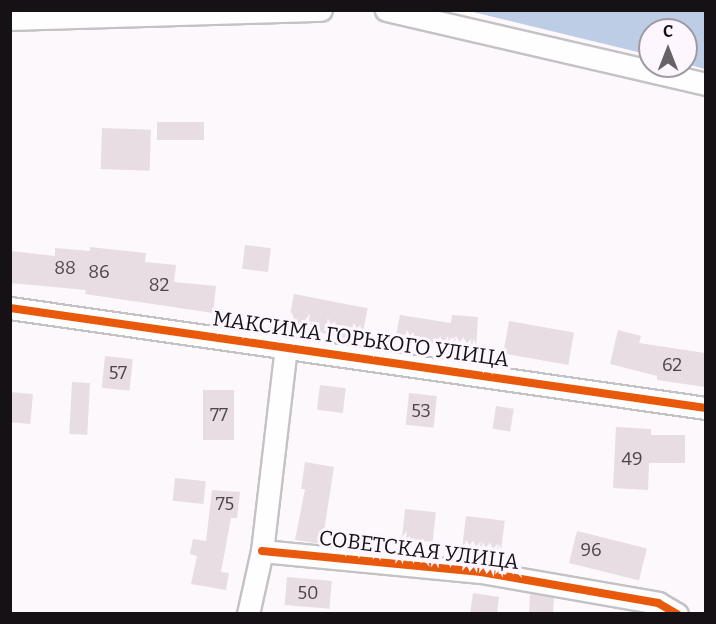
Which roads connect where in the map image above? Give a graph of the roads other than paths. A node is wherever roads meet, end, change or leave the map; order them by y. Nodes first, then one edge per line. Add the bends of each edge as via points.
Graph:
1 (321, 10) edge
2 (386, 10) edge
3 (10, 19) edge
4 (705, 84) edge
5 (10, 308) edge
6 (286, 346) junction
7 (705, 408) edge
8 (262, 550) junction
9 (248, 614) edge
10 (677, 614) edge

1 - 3 street
2 - 4 street
5 - 6 street, МАКСИМА ГОРЬКОГО УЛИЦА
6 - 7 street, МАКСИМА ГОРЬКОГО УЛИЦА
6 - 8 street
8 - 9 street
8 - 10 street, СОВЕТСКАЯ УЛИЦА via 481,572 658,603

